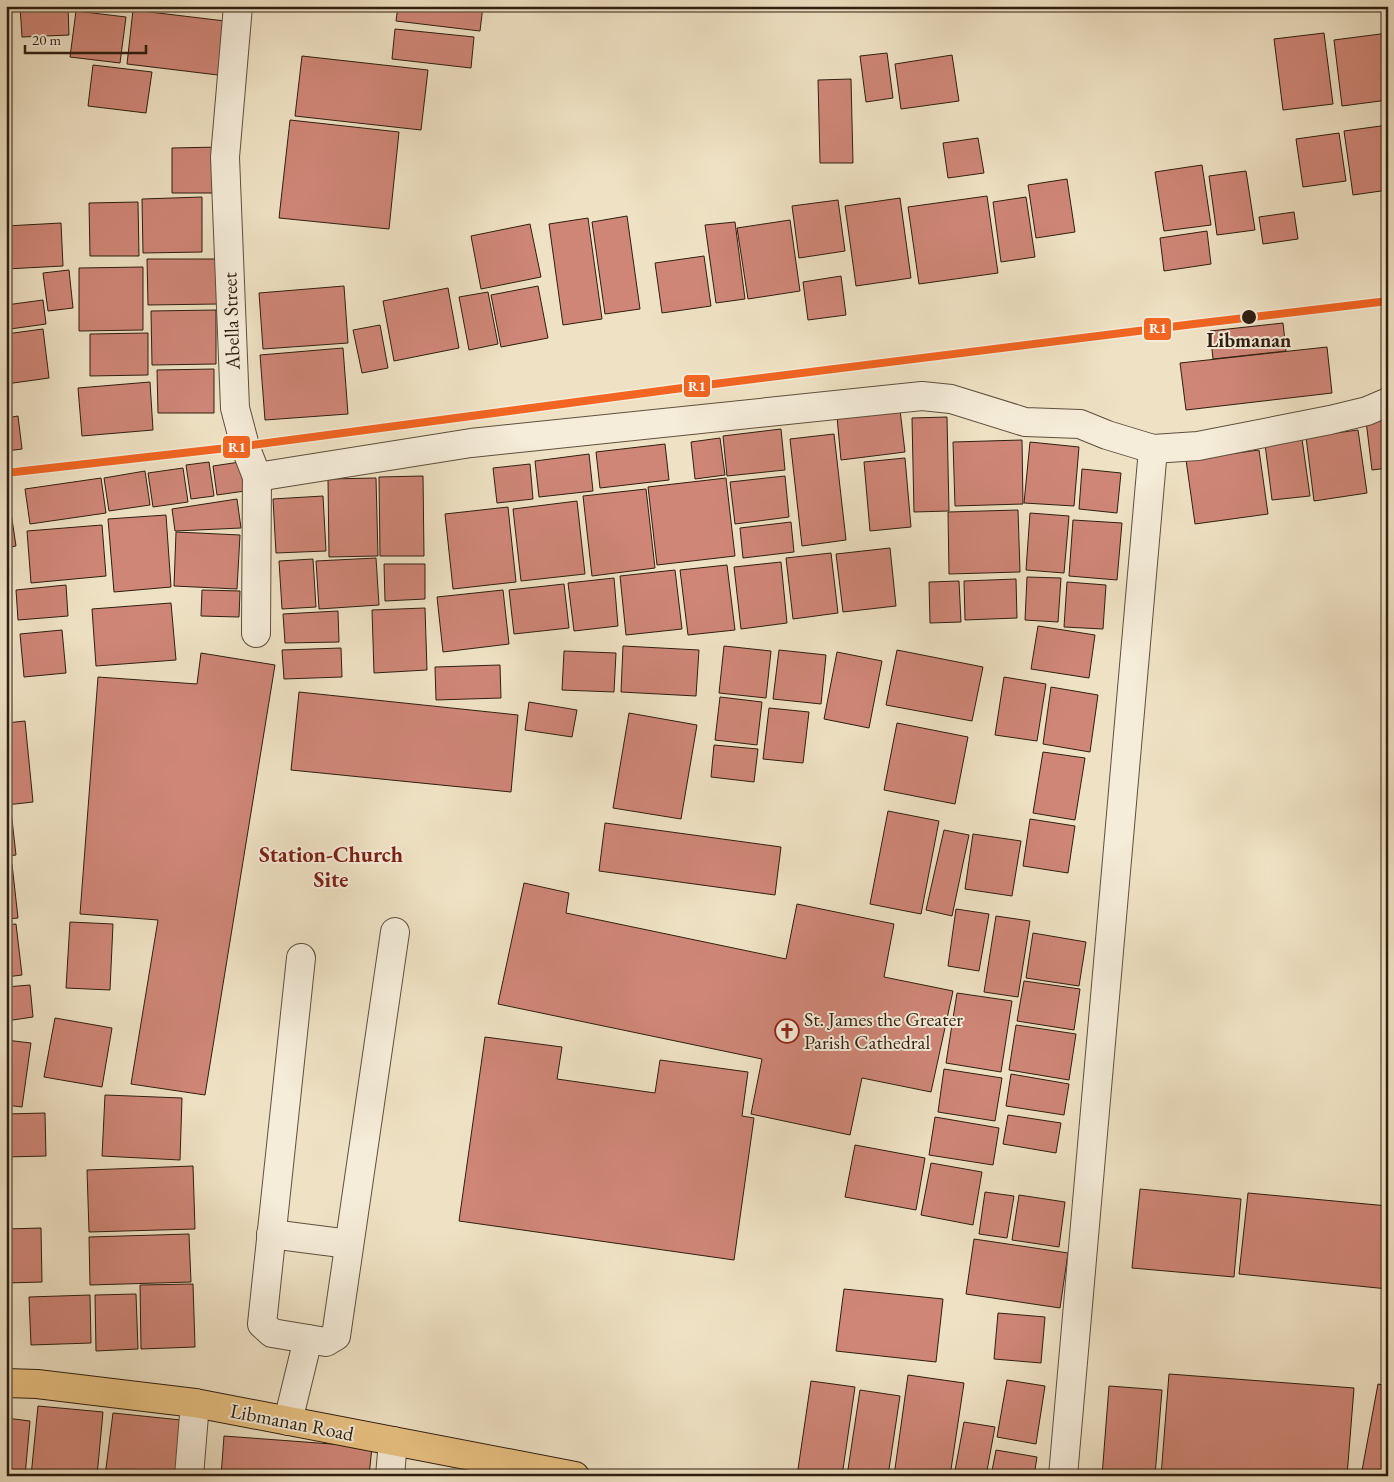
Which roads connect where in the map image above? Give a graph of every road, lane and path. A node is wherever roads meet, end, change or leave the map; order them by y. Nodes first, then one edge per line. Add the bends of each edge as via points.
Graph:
1 (238, 6) edge
2 (1388, 402) edge
3 (1153, 449) junction
4 (257, 477) junction
5 (256, 633) dead end
6 (395, 932) dead end
7 (301, 958) dead end
8 (271, 1234) junction
9 (349, 1244) junction
10 (308, 1339) junction
11 (6, 1383) edge
12 (195, 1403) junction
13 (288, 1421) junction
14 (393, 1441) junction
15 (565, 1475) edge
16 (189, 1476) edge
17 (390, 1476) edge
18 (1063, 1476) edge

1 - 4 street, Abella Street via 225,157 235,408
2 - 3 street via 1330,420 1198,446
3 - 4 street via 1080,424 1025,422 951,399 922,396 471,443
3 - 18 street
4 - 5 street, Abella Street
6 - 9 street
7 - 8 street
8 - 9 street
8 - 10 street via 262,1324 272,1333
9 - 10 street via 336,1336 326,1342
10 - 13 street
11 - 12 main road, Libmanan Road
12 - 13 main road, Libmanan Road
12 - 16 street
13 - 14 main road, Libmanan Road
14 - 15 main road, Libmanan Road
14 - 17 street

